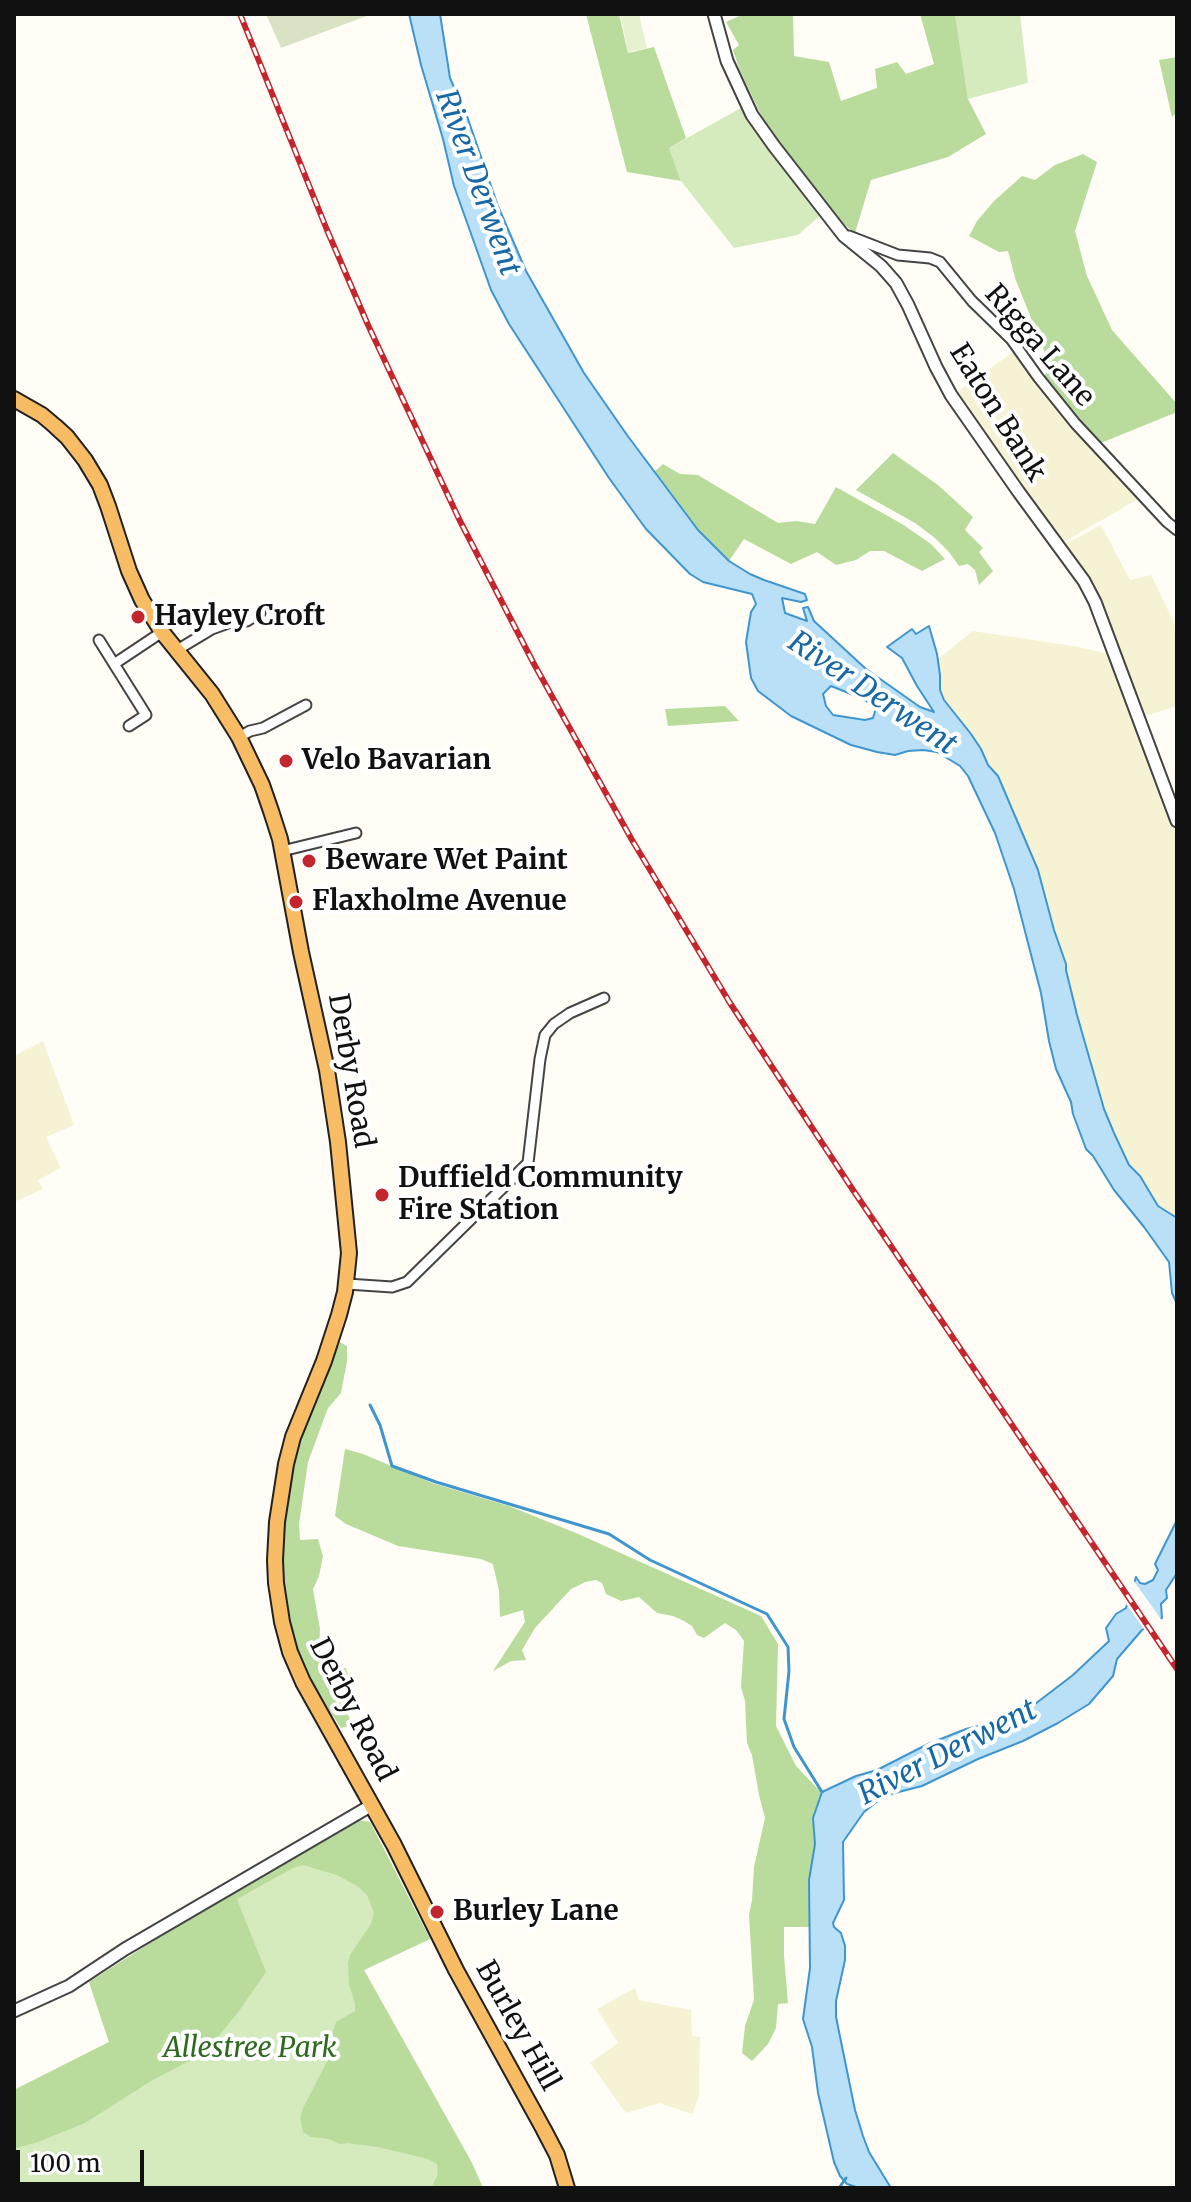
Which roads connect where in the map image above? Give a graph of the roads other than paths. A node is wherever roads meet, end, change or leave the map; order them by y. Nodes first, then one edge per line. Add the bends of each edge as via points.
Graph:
1 (714, 14) edge
2 (844, 236) junction
3 (14, 399) edge
4 (1177, 530) edge
5 (260, 613) dead end
6 (162, 632) junction
7 (99, 640) dead end
8 (177, 650) junction
9 (114, 664) junction
10 (306, 705) dead end
11 (129, 726) dead end
12 (239, 737) junction
13 (1177, 821) edge
14 (356, 833) dead end
15 (282, 851) junction
16 (604, 998) dead end
17 (347, 1284) junction
18 (372, 1805) junction
19 (14, 2011) edge
20 (567, 2188) edge

1 - 2 street, Eaton Bank via 727,61 752,115
2 - 4 street, Rigga Lane via 898,255 940,262 1011,339 1075,423
2 - 13 street, Eaton Bank via 896,283 951,395 1084,581
3 - 6 highway, Derby Road via 55,426 85,460 108,506 136,588
5 - 8 street via 212,629
6 - 8 highway, Derby Road
6 - 9 street
7 - 9 street
8 - 12 highway, Derby Road
9 - 11 street via 146,715
10 - 12 street
12 - 15 highway, Derby Road via 262,785
14 - 15 street
15 - 17 highway, Derby Road via 338,1142 349,1240
16 - 17 street via 570,1013 545,1035 528,1163 407,1282 392,1287
17 - 18 highway, Derby Road via 289,1450 275,1576 297,1668
18 - 19 street via 69,1986
18 - 20 highway, Burley Hill via 557,2155

